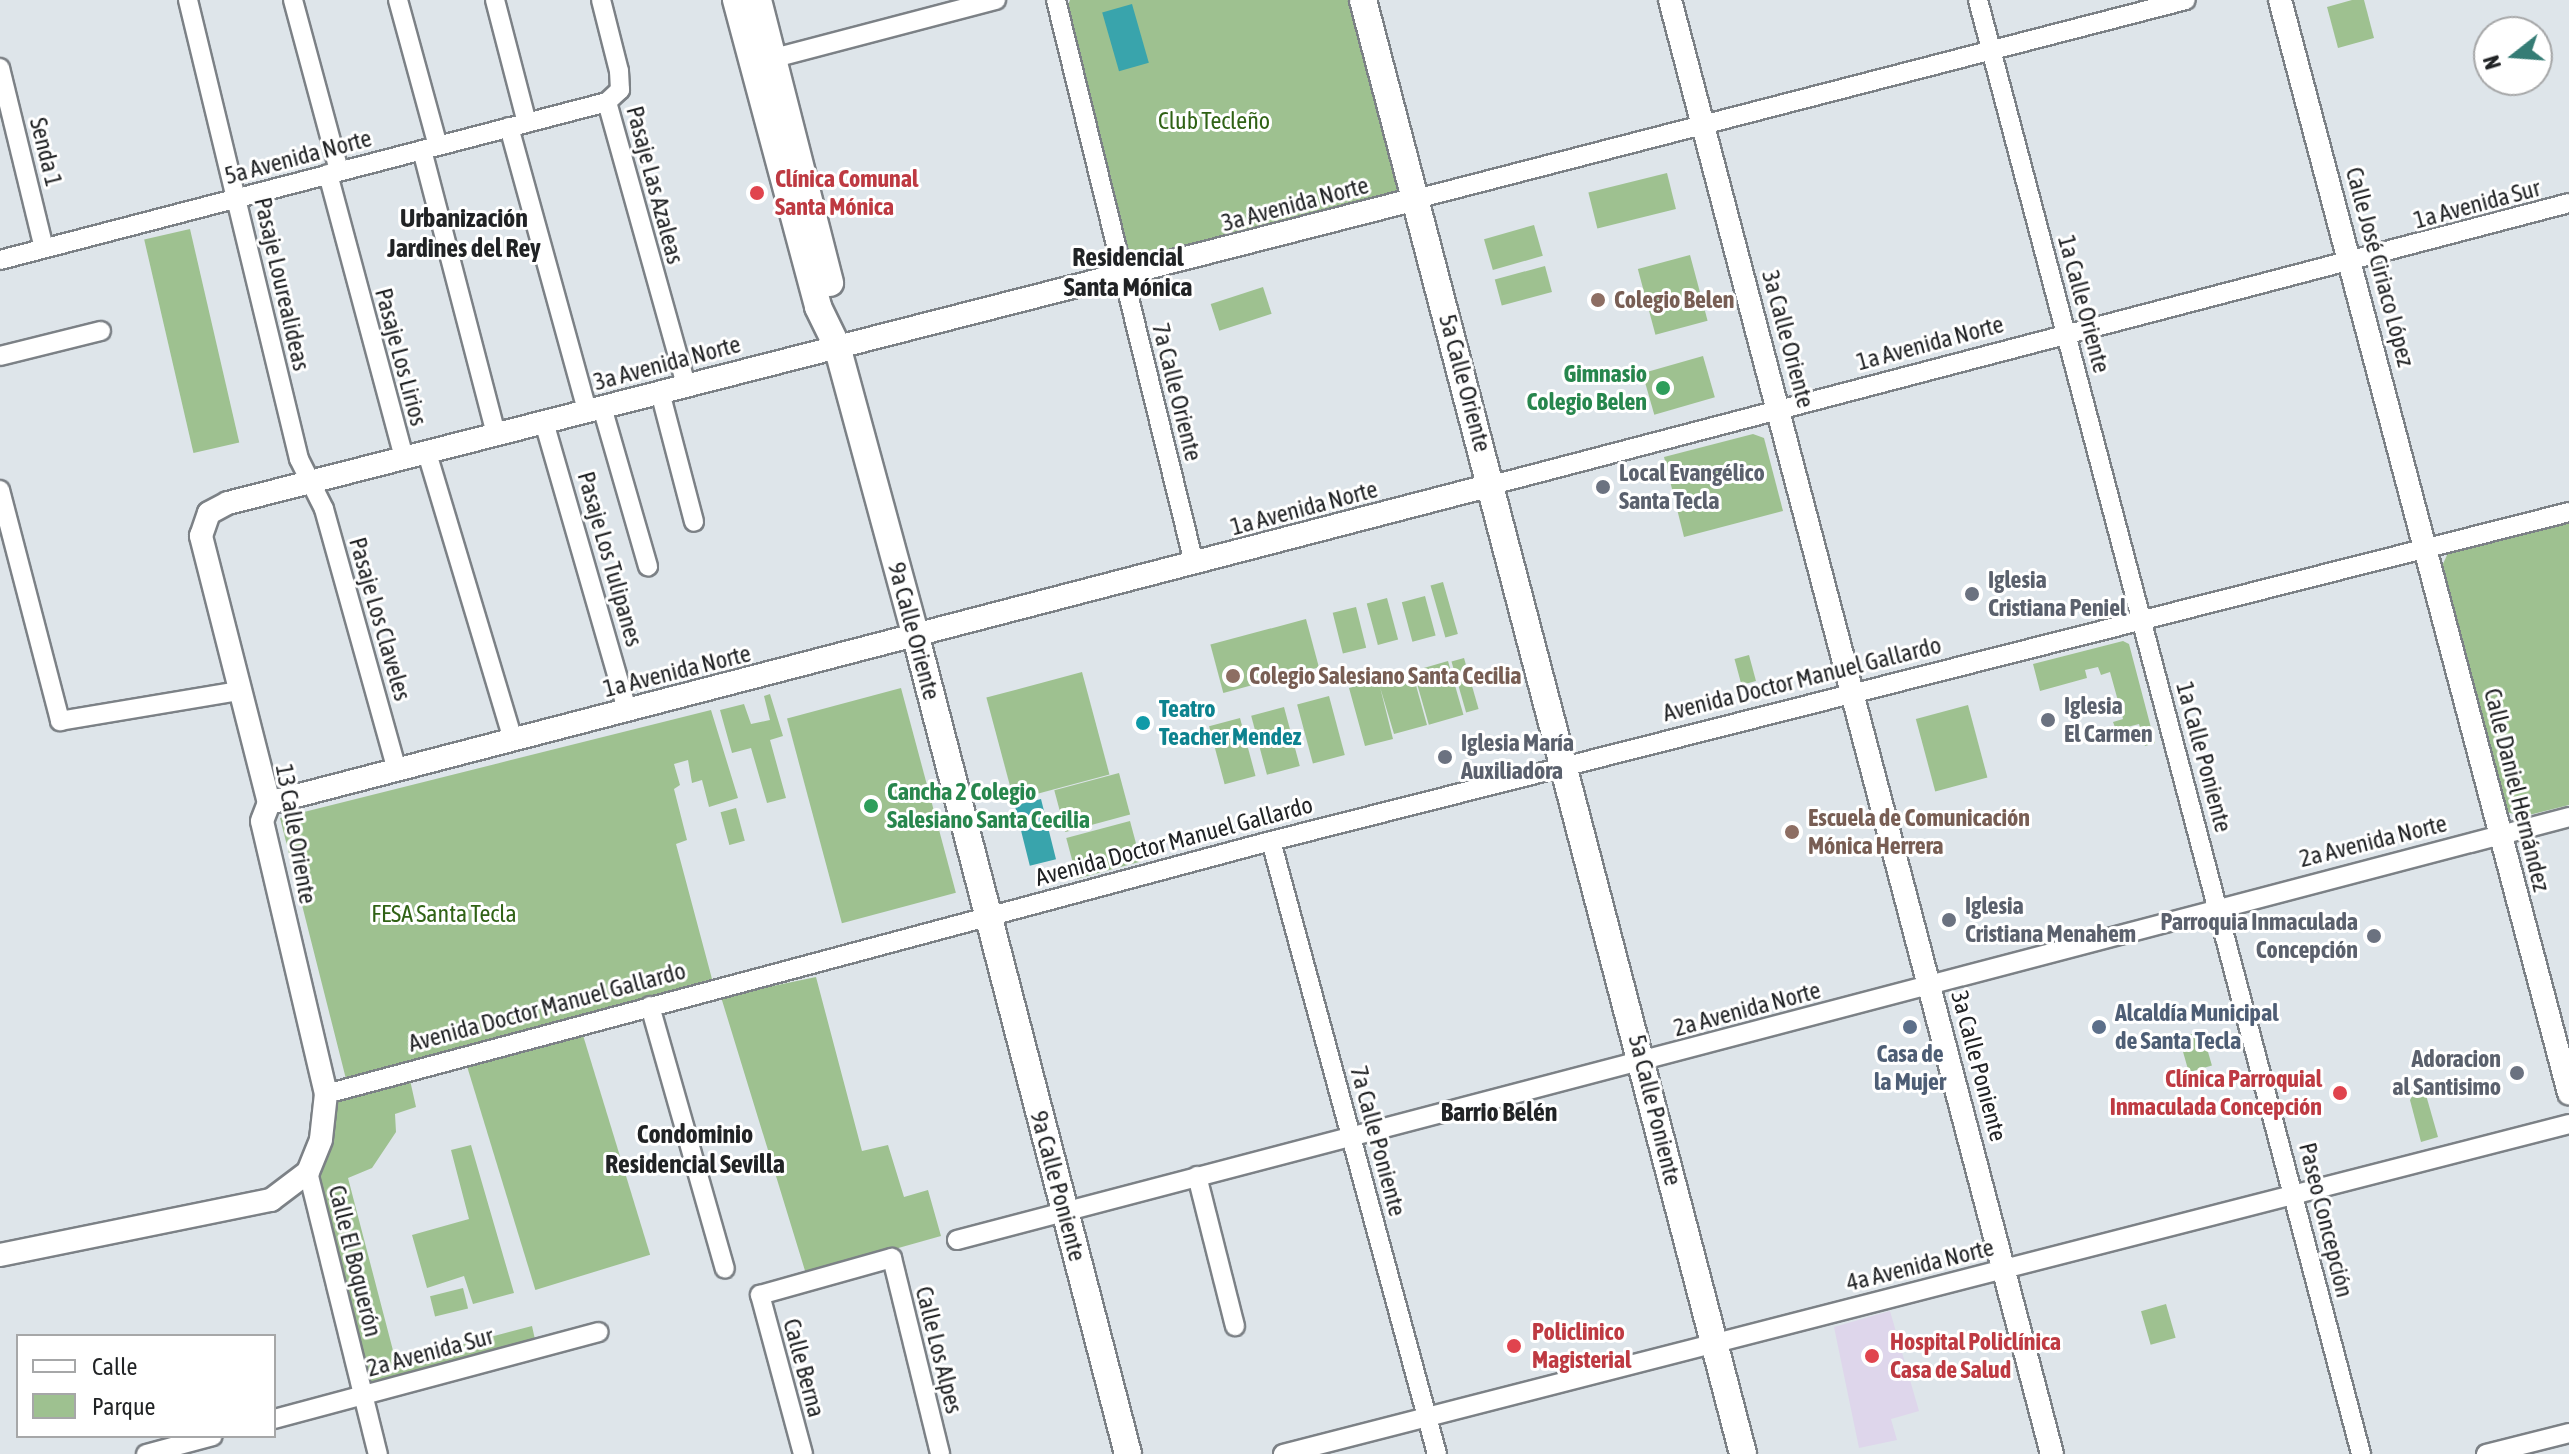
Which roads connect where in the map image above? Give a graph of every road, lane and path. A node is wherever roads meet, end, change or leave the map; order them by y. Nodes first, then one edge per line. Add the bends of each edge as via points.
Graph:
1 (188, 0) edge
2 (293, 0) edge
3 (398, 0) edge
4 (495, 0) edge
5 (601, 0) edge
6 (736, 0) edge
7 (758, 0) edge
8 (996, 0) edge
9 (1056, 0) edge
10 (1363, 0) edge
11 (1670, 0) edge
12 (1978, 0) edge
13 (2186, 0) edge
14 (2280, 0) edge
15 (1991, 49) junction
16 (762, 61) junction
17 (0, 68) edge
18 (607, 102) junction
19 (1704, 124) junction
20 (518, 125) junction
21 (430, 148) junction
22 (334, 173) junction
23 (237, 198) junction
24 (1416, 199) junction
25 (2569, 203) edge
26 (44, 248) junction
27 (0, 260) edge
28 (2352, 263) junction
29 (1123, 275) junction
30 (101, 331) dead end
31 (2067, 334) junction
32 (837, 346) junction
33 (0, 356) edge
34 (686, 385) junction
35 (660, 392) junction
36 (594, 409) junction
37 (1780, 410) junction
38 (544, 422) junction
39 (496, 435) junction
40 (427, 453) junction
41 (404, 458) junction
42 (310, 484) junction
43 (1492, 485) junction
44 (0, 490) edge
45 (2569, 512) edge
46 (694, 522) dead end
47 (201, 536) joint
48 (2428, 547) junction
49 (1194, 563) junction
50 (648, 566) dead end
51 (2144, 620) junction
52 (916, 637) junction
53 (240, 691) junction
54 (1855, 692) junction
55 (627, 710) junction
56 (513, 740) junction
57 (1566, 766) junction
58 (397, 770) junction
59 (269, 803) junction
60 (2569, 817) edge
61 (2501, 833) junction
62 (1271, 841) junction
63 (2218, 906) junction
64 (988, 917) junction
65 (1931, 985) junction
66 (650, 1006) junction
67 (1642, 1061) junction
68 (2569, 1093) edge
69 (326, 1094) junction
70 (2569, 1124) edge
71 (1353, 1136) junction
72 (308, 1172) junction
73 (1197, 1176) junction
74 (2295, 1193) junction
75 (1064, 1210) junction
76 (957, 1240) dead end
77 (0, 1255) edge
78 (892, 1258) joint
79 (2005, 1268) junction
80 (725, 1269) dead end
81 (1235, 1326) dead end
82 (599, 1332) dead end
83 (1715, 1343) junction
84 (363, 1395) junction
85 (1427, 1416) junction
86 (276, 1418) edge
87 (2569, 1433) edge
88 (206, 1438) edge
89 (146, 1454) edge
90 (378, 1454) edge
91 (803, 1454) edge
92 (940, 1454) edge
93 (1128, 1454) edge
94 (1283, 1454) edge
95 (1437, 1454) edge
96 (1743, 1454) edge
97 (2052, 1454) edge
98 (2361, 1454) edge
99 (2486, 1454) edge

1 - 23 street, Pasaje Lourealideas
2 - 22 street, Pasaje Los Lirios
3 - 21 street
4 - 20 street
5 - 18 street, Pasaje Las Azaleas via 619,71 620,90
6 - 16 main road, 9a Calle Oriente
7 - 16 main road, 9a Calle Oriente
8 - 16 street
9 - 29 street, 7a Calle Oriente
10 - 24 main road, 5a Calle Oriente
11 - 19 street, 3a Calle Oriente
12 - 15 street, 1a Calle Oriente
13 - 15 street, 3a Avenida Norte
14 - 28 street, Calle José Ciriaco López
15 - 19 street, 3a Avenida Norte
15 - 31 street, 1a Calle Oriente
16 - 32 main road, 9a Calle Oriente via 835,303
17 - 26 street, Senda 1
18 - 20 street, 5a Avenida Norte
18 - 34 street, Pasaje Las Azaleas
19 - 24 street, 3a Avenida Norte
19 - 37 street, 3a Calle Oriente
20 - 21 street, 5a Avenida Norte
20 - 36 street
21 - 22 street, 5a Avenida Norte
21 - 39 street
22 - 23 street, 5a Avenida Norte
22 - 41 street, Pasaje Los Lirios
23 - 26 street, 5a Avenida Norte
23 - 42 street, Pasaje Lourealideas via 299,459
24 - 29 street, 3a Avenida Norte
24 - 43 main road, 5a Calle Oriente
25 - 28 street, 1a Avenida Sur
26 - 27 street, 5a Avenida Norte
28 - 31 street, 1a Avenida Norte
28 - 48 street, Calle José Ciriaco López
29 - 32 street, 3a Avenida Norte
29 - 49 street, 7a Calle Oriente
30 - 33 street
31 - 37 street, 1a Avenida Norte
31 - 51 street, 1a Calle Oriente
32 - 34 street, 3a Avenida Norte
32 - 52 main road, 9a Calle Oriente
34 - 35 street, 3a Avenida Norte
35 - 36 street, 3a Avenida Norte
35 - 46 street
36 - 38 street, 3a Avenida Norte
36 - 50 street
37 - 43 street, 1a Avenida Norte
37 - 54 street, 3a Calle Oriente
38 - 39 street, 3a Avenida Norte
38 - 55 street, Pasaje Los Tulipanes
39 - 40 street, 3a Avenida Norte
40 - 41 street, 3a Avenida Norte
40 - 56 street
41 - 42 street, 3a Avenida Norte
42 - 47 street, 3a Avenida Norte via 228,503 209,513
42 - 58 street, Pasaje Los Claveles via 324,509
43 - 49 street, 1a Avenida Norte
43 - 57 main road, 5a Calle Oriente
44 - 53 street via 60,721
45 - 48 street, Avenida Doctor Manuel Gallardo
47 - 53 street, 13 Calle Oriente
48 - 51 street, Avenida Doctor Manuel Gallardo
48 - 61 street, Calle Daniel Hernández
49 - 52 street, 1a Avenida Norte
51 - 54 street, Avenida Doctor Manuel Gallardo
51 - 63 street, 1a Calle Poniente
52 - 55 street, 1a Avenida Norte
52 - 64 main road, 9a Calle Oriente
53 - 59 street, 13 Calle Oriente
54 - 57 street, Avenida Doctor Manuel Gallardo
54 - 65 street, 3a Calle Poniente
55 - 56 street, 1a Avenida Norte
56 - 58 street, 1a Avenida Norte
57 - 62 street, Avenida Doctor Manuel Gallardo
57 - 67 main road, 5a Calle Poniente
58 - 59 street, 1a Avenida Norte
59 - 69 street, 13 Calle Oriente via 262,821
60 - 61 street
61 - 63 street, 2a Avenida Norte
61 - 68 street, Calle Daniel Hernández
62 - 64 street, Avenida Doctor Manuel Gallardo
62 - 71 street, 7a Calle Poniente
63 - 65 street, 2a Avenida Norte
63 - 74 street, Paseo Concepción
64 - 66 street, Avenida Doctor Manuel Gallardo
64 - 75 main road, 9a Calle Poniente
65 - 67 street, 2a Avenida Norte
65 - 79 street, 3a Calle Poniente
66 - 69 street, Avenida Doctor Manuel Gallardo
66 - 80 street
67 - 71 street, 2a Avenida Norte
67 - 83 main road, 5a Calle Poniente
69 - 72 street via 321,1139
70 - 74 street, 4a Avenida Norte
71 - 73 street, 2a Avenida Norte
71 - 85 street, 7a Calle Poniente
72 - 77 street via 271,1200
72 - 84 street, Calle El Boquerón
73 - 75 street, 2a Avenida Norte
73 - 81 street
74 - 79 street, 4a Avenida Norte
74 - 98 street, Paseo Concepción
75 - 76 street, 2a Avenida Norte
75 - 93 main road, 9a Calle Poniente
78 - 91 street, Calle Berna via 760,1295
78 - 92 street, Calle Los Alpes
79 - 83 street, 4a Avenida Norte
79 - 97 street, 3a Calle Poniente
82 - 84 street, 2a Avenida Sur
83 - 85 street, 4a Avenida Norte
83 - 96 main road, 5a Calle Poniente
84 - 86 street, 2a Avenida Sur
84 - 90 street, Calle El Boquerón
85 - 94 street, 4a Avenida Norte
85 - 95 street, 7a Calle Poniente
87 - 99 street
88 - 89 street

